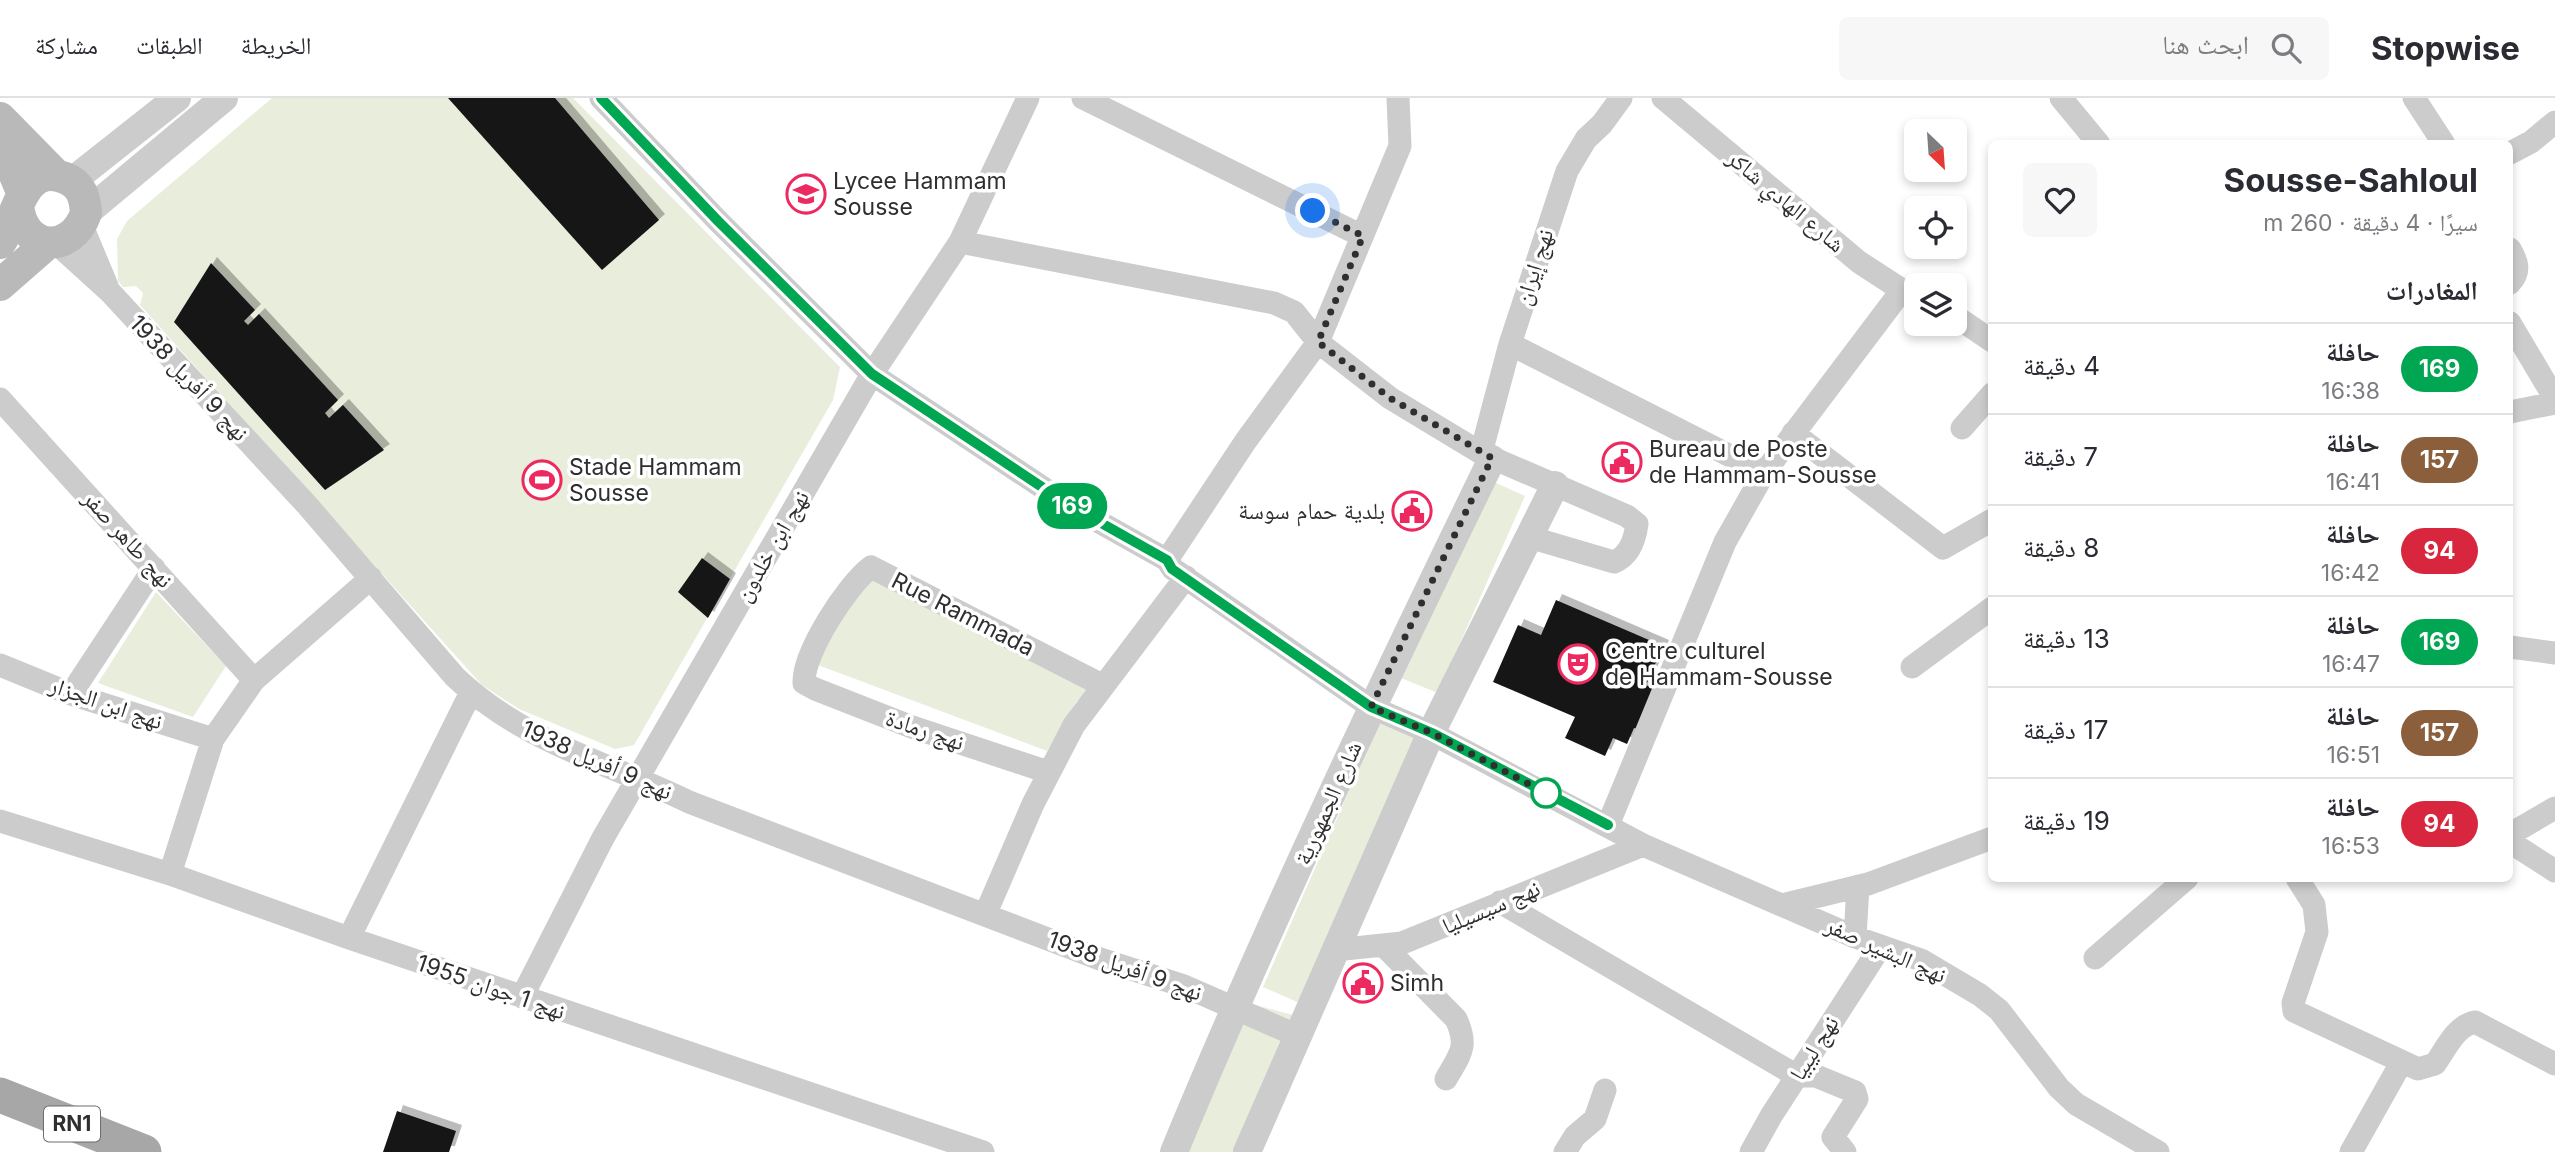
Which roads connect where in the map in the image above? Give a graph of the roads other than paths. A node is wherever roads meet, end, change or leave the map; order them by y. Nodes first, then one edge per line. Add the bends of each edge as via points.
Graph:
1 (177, 98) edge
2 (224, 98) edge
3 (601, 98) edge
4 (1028, 98) edge
5 (1083, 98) edge
6 (1398, 98) edge
7 (1621, 98) edge
8 (1663, 98) edge
9 (2061, 98) edge
10 (2414, 98) edge
11 (0, 118) edge
12 (2555, 122) edge
13 (0, 140) edge
14 (2096, 140) edge
15 (2441, 140) edge
16 (2513, 151) edge
17 (64, 178) junction
18 (20, 199) junction
19 (84, 219) junction
20 (1363, 236) junction
21 (960, 242) junction
22 (0, 243) edge
23 (52, 243) junction
24 (2513, 254) edge
25 (2513, 280) edge
26 (0, 285) edge
27 (1904, 289) edge
28 (110, 292) junction
29 (1904, 298) edge
30 (1967, 324) edge
31 (2513, 328) edge
32 (1988, 338) edge
33 (1318, 342) junction
34 (1510, 344) junction
35 (872, 374) junction
36 (0, 399) edge
37 (1988, 399) edge
38 (2555, 401) edge
39 (2513, 411) edge
40 (1962, 428) dead end
41 (1793, 433) junction
42 (1487, 456) junction
43 (1764, 473) junction
44 (1555, 485) junction
45 (1988, 522) edge
46 (1530, 537) junction
47 (1167, 560) junction
48 (154, 568) junction
49 (1186, 577) junction
50 (371, 578) junction
51 (1988, 611) edge
52 (2513, 647) edge
53 (2555, 653) edge
54 (0, 665) edge
55 (1912, 667) dead end
56 (254, 680) junction
57 (804, 683) joint
58 (1102, 685) junction
59 (471, 692) junction
60 (71, 694) junction
61 (1371, 707) junction
62 (1432, 733) junction
63 (213, 739) junction
64 (1048, 772) junction
65 (638, 777) junction
66 (2555, 808) edge
67 (0, 821) edge
68 (1608, 825) junction
69 (2513, 830) edge
70 (1988, 839) edge
71 (2513, 844) edge
72 (1643, 845) junction
73 (2555, 871) edge
74 (170, 874) junction
75 (2182, 882) edge
76 (2300, 882) edge
77 (1858, 886) junction
78 (1500, 902) junction
79 (1782, 905) junction
80 (985, 915) junction
81 (1855, 937) junction
82 (349, 938) junction
83 (1881, 946) junction
84 (1385, 947) junction
85 (1335, 950) junction
86 (2095, 958) dead end
87 (522, 997) junction
88 (1234, 1007) junction
89 (1298, 1036) junction
90 (2401, 1063) junction
91 (2555, 1064) edge
92 (1797, 1076) junction
93 (1446, 1079) dead end
94 (1605, 1090) dead end
95 (0, 1095) edge
96 (144, 1152) edge
97 (983, 1152) edge
98 (1174, 1152) edge
99 (1247, 1152) edge
100 (1564, 1152) edge
101 (1751, 1152) edge
102 (1845, 1152) edge
103 (2158, 1152) edge
104 (2351, 1152) edge

1 - 17 street
2 - 19 street
3 - 35 street, نهج البشير صفر
4 - 21 street, نهج ابن خلدون
5 - 20 street
6 - 20 street via 1400,146
7 - 34 street, نهج إيران via 1586,139 1567,172
8 - 27 street, شارع الهادي شاكر via 1858,262
9 - 14 street
10 - 15 street
11 - 17 main road
12 - 16 street
13 - 18 main road
17 - 18 main road via 43,176
17 - 19 main road via 81,189
18 - 22 main road
18 - 23 main road via 19,218 25,230
19 - 23 main road via 75,234
19 - 28 street
20 - 33 street
21 - 33 street via 1274,303 1294,312
21 - 35 street, نهج ابن خلدون
23 - 26 main road
23 - 28 street
24 - 25 street via 2518,264
28 - 50 street, نهج 9 أفريل 1938
29 - 41 street
30 - 32 street
31 - 38 street
33 - 42 street via 1390,398
33 - 47 street
34 - 42 street, نهج إيران
34 - 43 street
35 - 47 street, نهج البشير صفر via 1069,505
35 - 65 street, نهج ابن خلدون
36 - 48 street, نهج طاهر صفر
37 - 40 street
38 - 39 street
41 - 43 street
41 - 45 street via 1943,548
42 - 44 street
42 - 61 street, شارع الجمهورية
43 - 68 street via 1709,577
44 - 46 street
44 - 46 street via 1634,520 1633,542 1614,562
46 - 62 street
47 - 49 street, نهج البشير صفر
48 - 56 street, نهج طاهر صفر
48 - 60 street
49 - 58 street
49 - 61 street, نهج البشير صفر
50 - 56 street
50 - 59 street, نهج 9 أفريل 1938 via 424,644
51 - 55 street
52 - 53 street
54 - 60 street, نهج ابن الجزار
56 - 63 street
57 - 58 street, Rue Rammada via 807,659 835,611 871,567
57 - 64 street, نهج رمادة via 912,727
58 - 64 street
59 - 65 street, نهج 9 أفريل 1938 via 561,749
59 - 82 street
60 - 63 street, نهج ابن الجزار
61 - 62 street, نهج البشير صفر
61 - 88 street, شارع الجمهورية
62 - 68 street, نهج البشير صفر
62 - 85 street
63 - 74 street
64 - 80 street
65 - 80 street, نهج 9 أفريل 1938 via 689,802
65 - 87 street, نهج ابن خلدون
66 - 69 street
67 - 74 street, نهج 1 جوان 1955
68 - 72 street, نهج البشير صفر
70 - 77 street
71 - 73 street
72 - 78 street, نهج سيسيليا
72 - 79 street, نهج البشير صفر
74 - 82 street, نهج 1 جوان 1955
75 - 86 street
76 - 90 street via 2314,905 2317,932 2294,1011
77 - 79 street
77 - 81 street
78 - 84 street, نهج سيسيليا via 1421,937
78 - 92 street
79 - 81 street, نهج البشير صفر
80 - 88 street, نهج 9 أفريل 1938
81 - 83 street, نهج البشير صفر
82 - 87 street, نهج 1 جوان 1955
83 - 92 street, نهج ليبيا
83 - 103 street, نهج البشير صفر via 1921,960 1990,1001 2076,1104
84 - 85 street, نهج سيسيليا
84 - 93 street via 1456,1019 1463,1034 1464,1047
85 - 89 street
87 - 97 street, نهج 1 جوان 1955
88 - 89 street, نهج 9 أفريل 1938
88 - 98 street, شارع الجمهورية
89 - 99 street
90 - 91 street via 2418,1069 2435,1064 2457,1032 2475,1023
90 - 104 street
92 - 101 street, نهج ليبيا
92 - 102 street via 1816,1076 1855,1092 1857,1099 1833,1137
94 - 100 street via 1595,1119
95 - 96 main road, RN1

